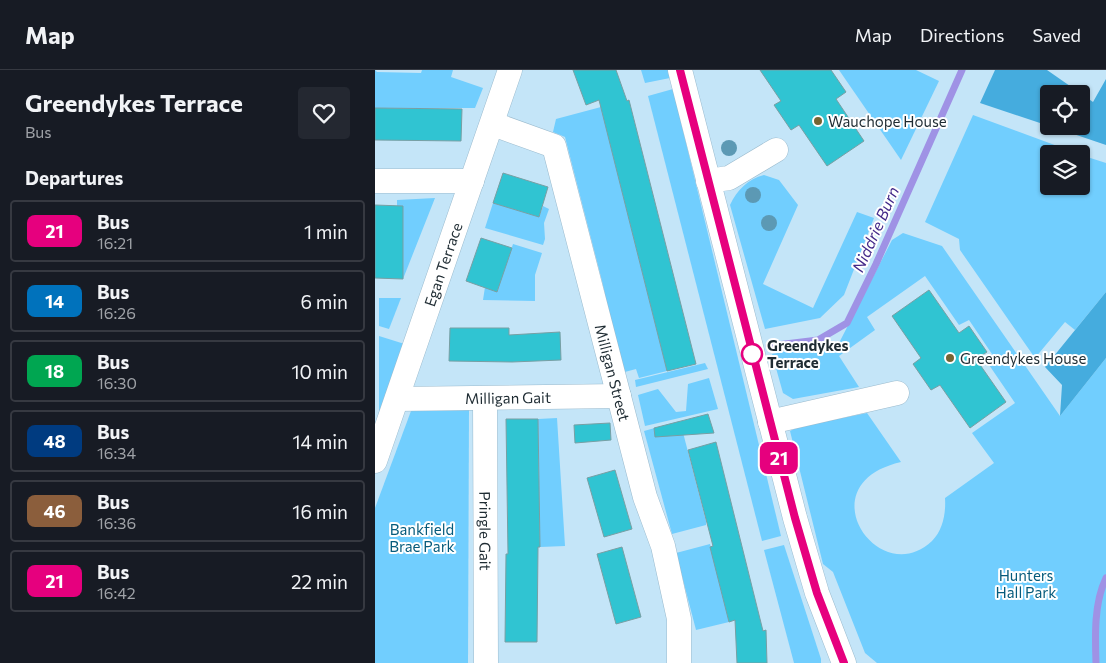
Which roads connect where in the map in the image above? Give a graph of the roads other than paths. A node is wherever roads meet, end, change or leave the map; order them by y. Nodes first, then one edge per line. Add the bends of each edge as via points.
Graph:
1 (510, 70) edge
2 (680, 70) edge
3 (493, 124) junction
4 (777, 150) dead end
5 (708, 180) junction
6 (375, 181) edge
7 (472, 181) junction
8 (897, 393) dead end
9 (619, 396) junction
10 (397, 399) junction
11 (485, 399) junction
12 (770, 422) junction
13 (375, 461) edge
14 (486, 663) edge
15 (679, 663) edge
16 (844, 663) edge

1 - 3 street, Egan Terrace
2 - 5 street
3 - 7 street, Egan Terrace
3 - 9 street, Milligan Street via 554,146
4 - 5 street via 729,178
5 - 12 street
6 - 7 street
7 - 10 street, Egan Terrace
8 - 12 street
9 - 11 street, Milligan Gait
9 - 15 street, Milligan Street via 645,497 663,546 679,619
10 - 11 street, Milligan Gait
10 - 13 street, Egan Terrace
11 - 14 street, Pringle Gait
12 - 16 street via 814,582

